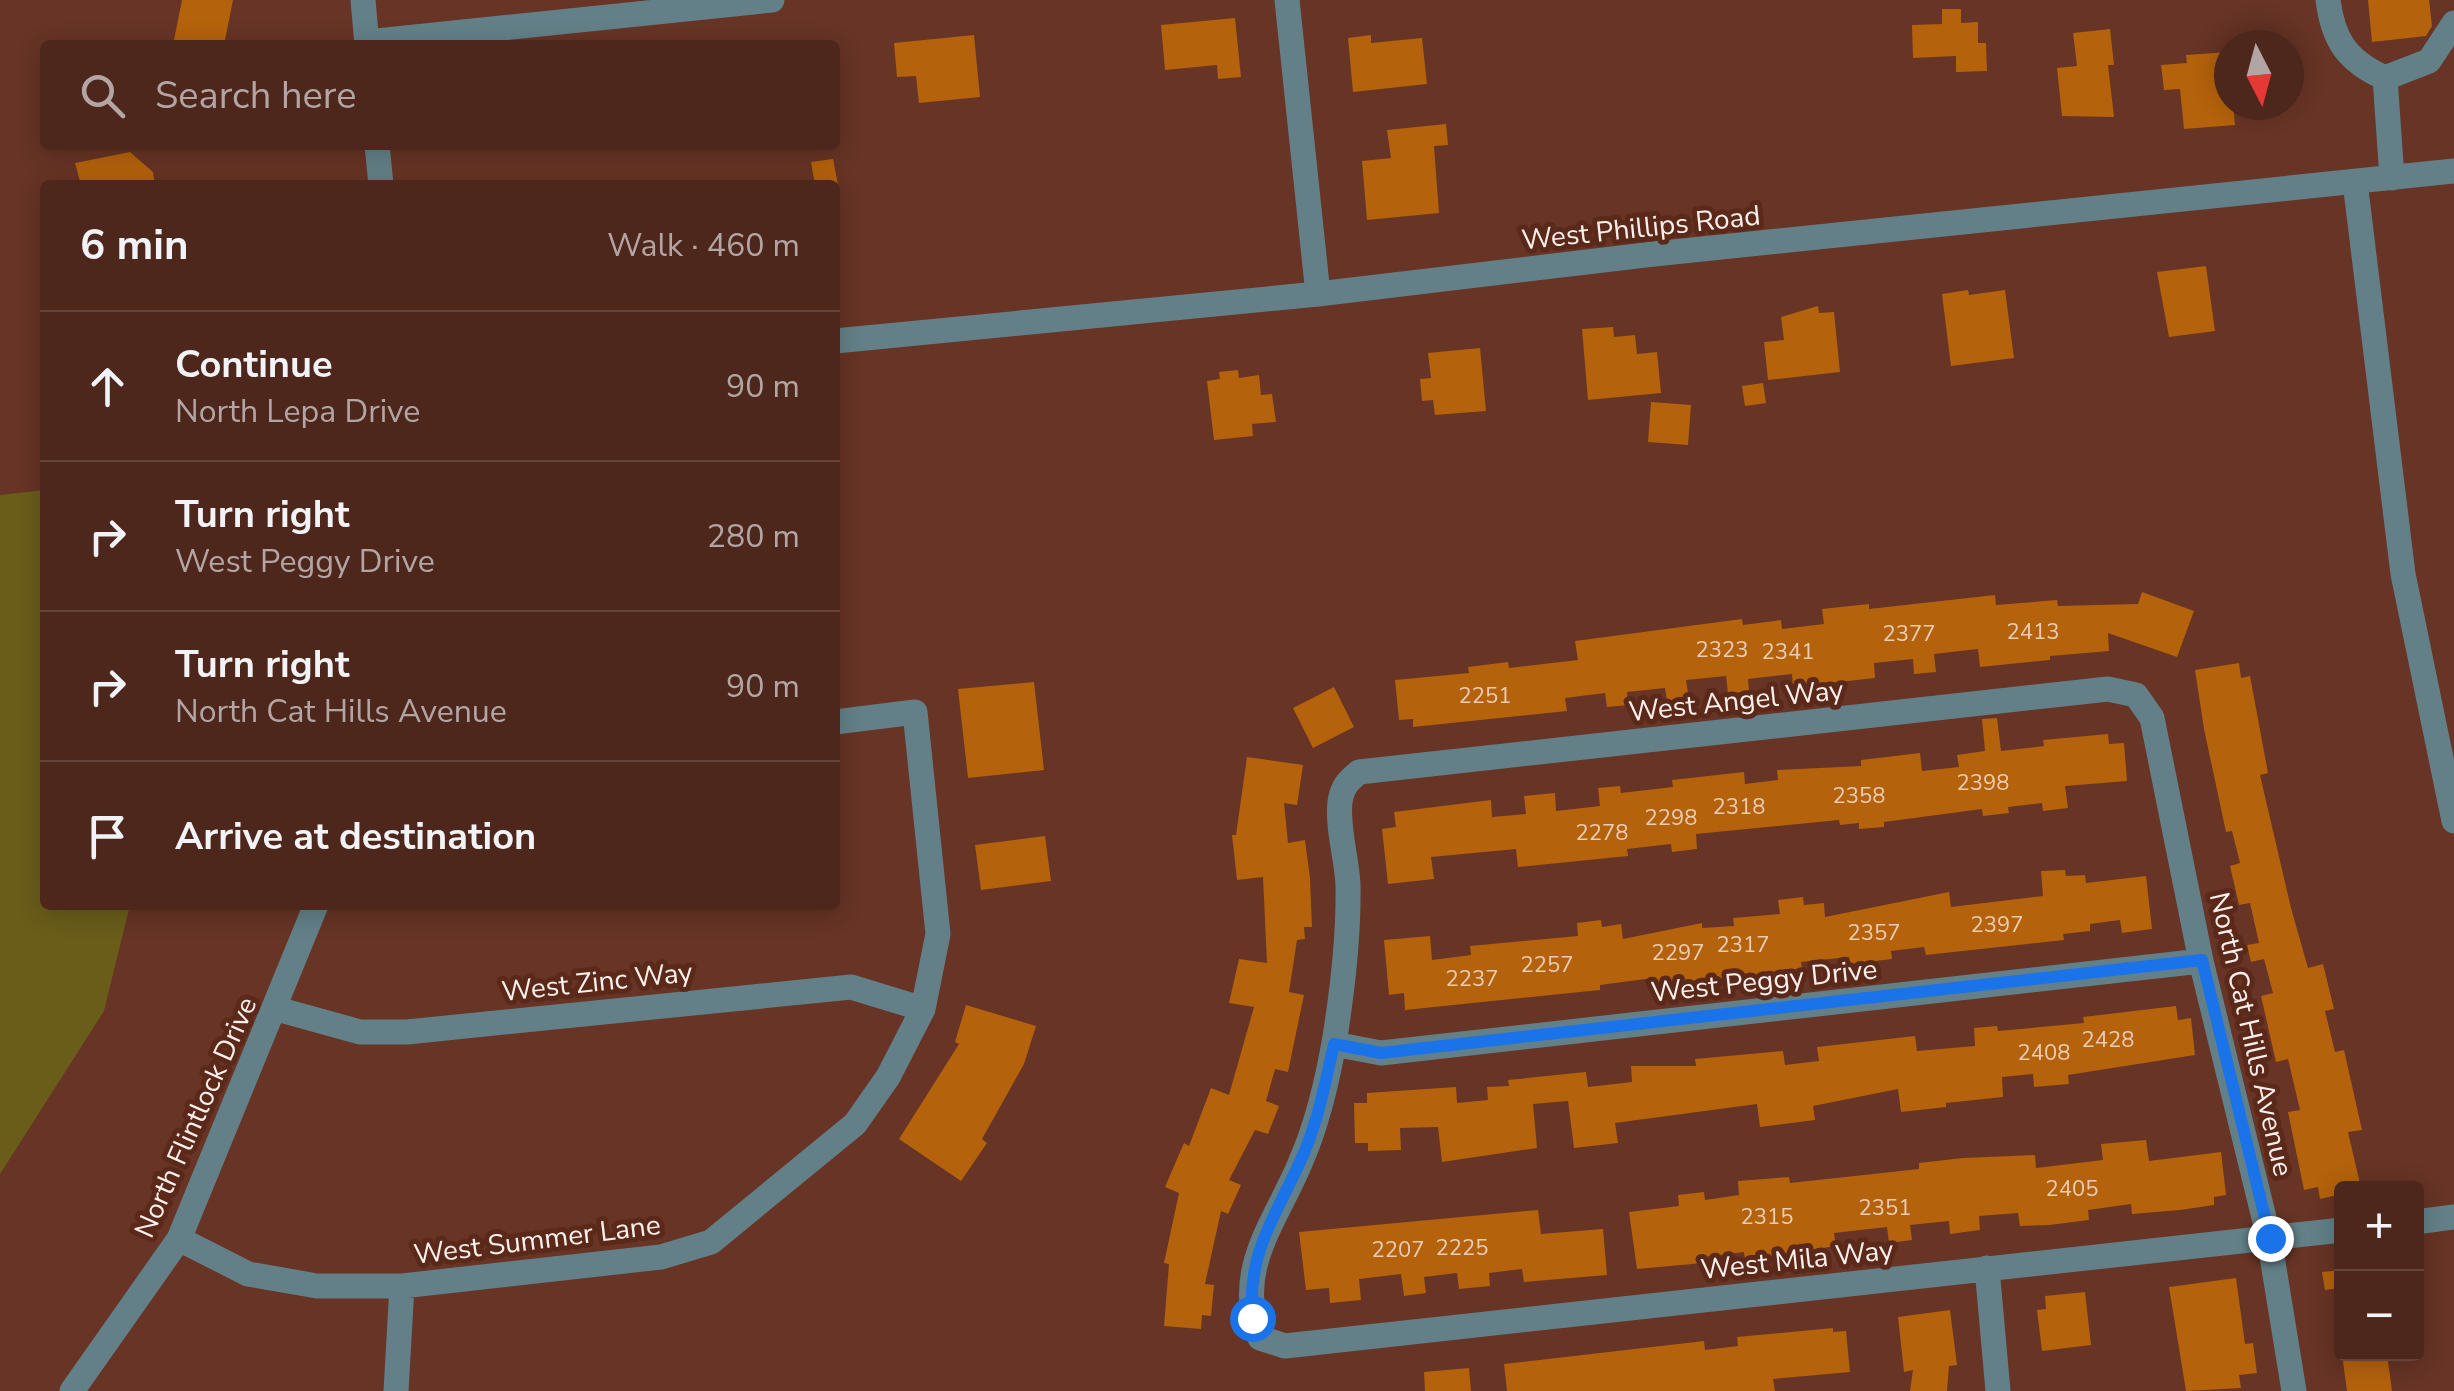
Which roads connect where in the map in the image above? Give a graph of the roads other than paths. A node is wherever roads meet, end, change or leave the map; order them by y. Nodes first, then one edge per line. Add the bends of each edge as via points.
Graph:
1 (362, 0) edge
2 (772, 0) edge
3 (1286, 0) edge
4 (2328, 0) edge
5 (2454, 23) edge
6 (367, 40) edge
7 (404, 40) edge
8 (2385, 78) junction
9 (378, 150) edge
10 (2454, 171) edge
11 (2392, 178) junction
12 (380, 180) edge
13 (2355, 182) junction
14 (1318, 294) junction
15 (840, 342) edge
16 (2136, 695) joint
17 (840, 721) edge
18 (2454, 820) edge
19 (314, 910) edge
20 (2202, 960) junction
21 (277, 1008) junction
22 (922, 1009) junction
23 (1334, 1044) junction
24 (2454, 1217) edge
25 (2424, 1221) edge
26 (2334, 1231) edge
27 (2270, 1238) junction
28 (179, 1239) junction
29 (1986, 1268) junction
30 (402, 1286) junction
31 (72, 1391) edge
32 (396, 1391) edge
33 (1998, 1391) edge
34 (2294, 1391) edge

1 - 6 street
2 - 7 street
3 - 14 street
4 - 8 street via 2342,48 2358,66
5 - 8 street via 2428,61
8 - 11 street
9 - 12 street
10 - 11 street, West Phillips Road
11 - 13 street, West Phillips Road
13 - 14 street, West Phillips Road
13 - 18 street via 2403,574
14 - 15 street, West Phillips Road
16 - 20 street, North Cat Hills Avenue via 2152,718
16 - 23 street, West Angel Way via 2108,689 1359,772 1345,783 1340,805 1347,938
17 - 22 street, West Summer Lane via 914,712 938,934
19 - 21 street, North Flintlock Drive
20 - 23 street, West Peggy Drive via 1381,1053
20 - 27 street, North Cat Hills Avenue
21 - 22 street, West Zinc Way via 360,1032 851,988
21 - 28 street, North Flintlock Drive
22 - 30 street, West Summer Lane via 855,1124 711,1242 662,1257
23 - 29 street, West Mila Way via 1301,1162 1258,1246 1250,1280 1260,1338 1284,1346
24 - 25 street
26 - 27 street, West Mila Way
27 - 29 street, West Mila Way
27 - 34 street, North Cat Hills Avenue
28 - 30 street, West Summer Lane via 248,1274 317,1286
28 - 31 street, North Flintlock Drive
29 - 33 street
30 - 32 street

